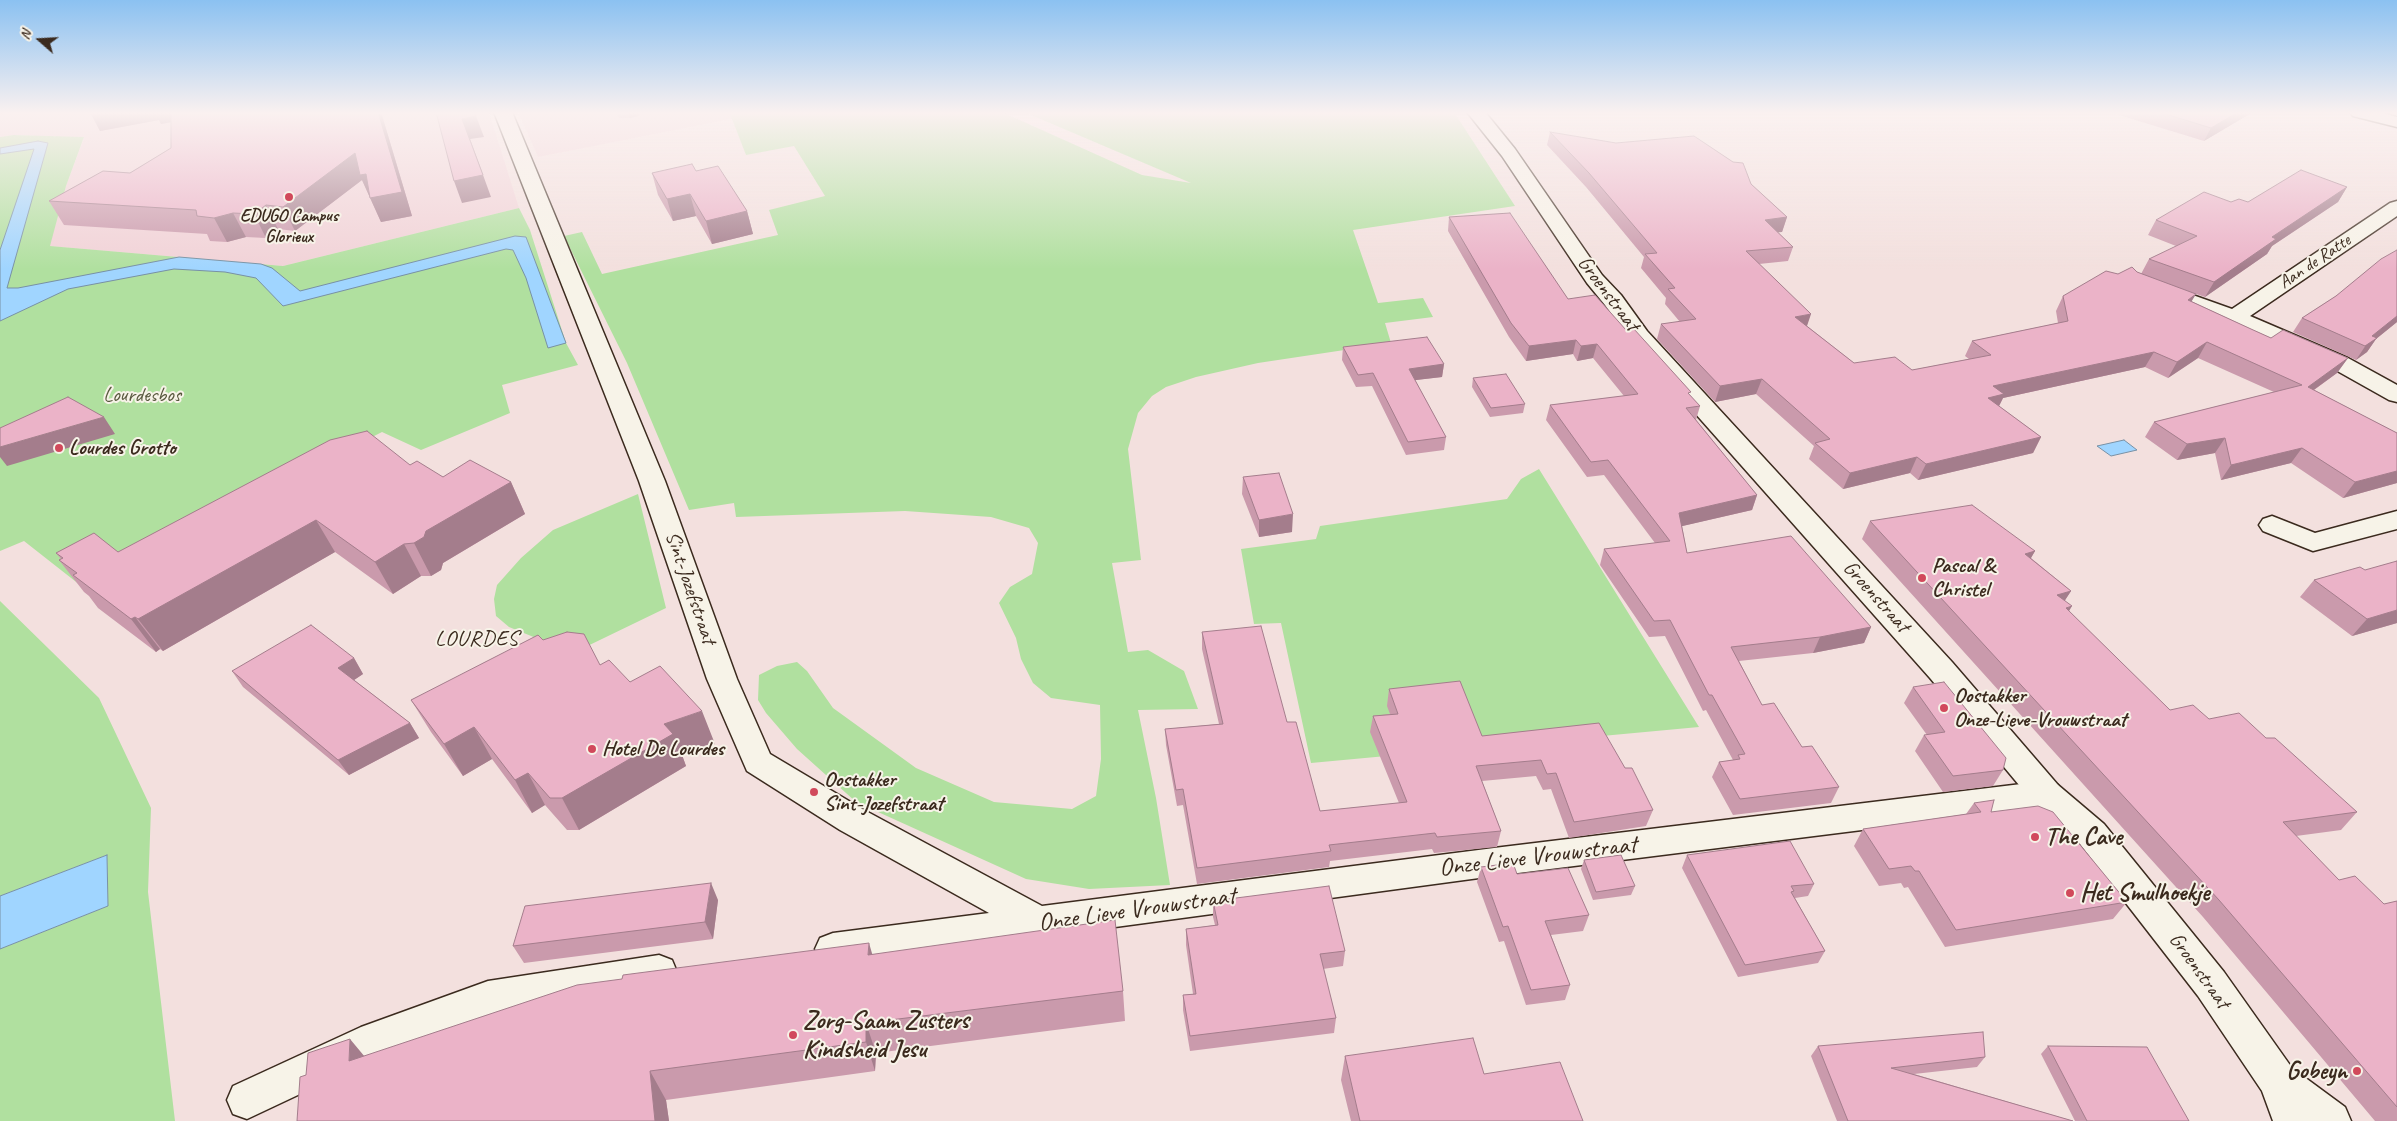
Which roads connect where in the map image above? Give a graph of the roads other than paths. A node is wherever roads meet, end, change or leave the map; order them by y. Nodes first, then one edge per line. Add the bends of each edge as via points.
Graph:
1 (524, 164) edge
2 (1517, 164) edge
3 (2397, 207) edge
4 (2137, 281) edge
5 (2234, 318) junction
6 (2397, 395) edge
7 (2397, 520) edge
8 (2272, 525) dead end
9 (2046, 794) junction
10 (1040, 923) junction
11 (800, 953) edge
12 (695, 966) edge
13 (2278, 1081) junction
14 (247, 1100) dead end
15 (2293, 1121) edge
16 (2331, 1121) edge

1 - 10 street, Sint-Jozefstraat via 652,481 722,679 758,762 852,820
2 - 9 street, Groenstraat via 1594,279 1639,336 1941,670
3 - 5 street, Aan de Ratte
4 - 5 street
5 - 6 street via 2340,363
7 - 8 street via 2313,542
9 - 10 street, Onze Lieve Vrouwstraat via 1494,862
9 - 13 street, Groenstraat via 2092,834 2195,962
10 - 11 street, Onze Lieve Vrouwstraat
12 - 14 street via 488,998 375,1040
13 - 15 street, Groenstraat
13 - 16 street, Groenstraat

